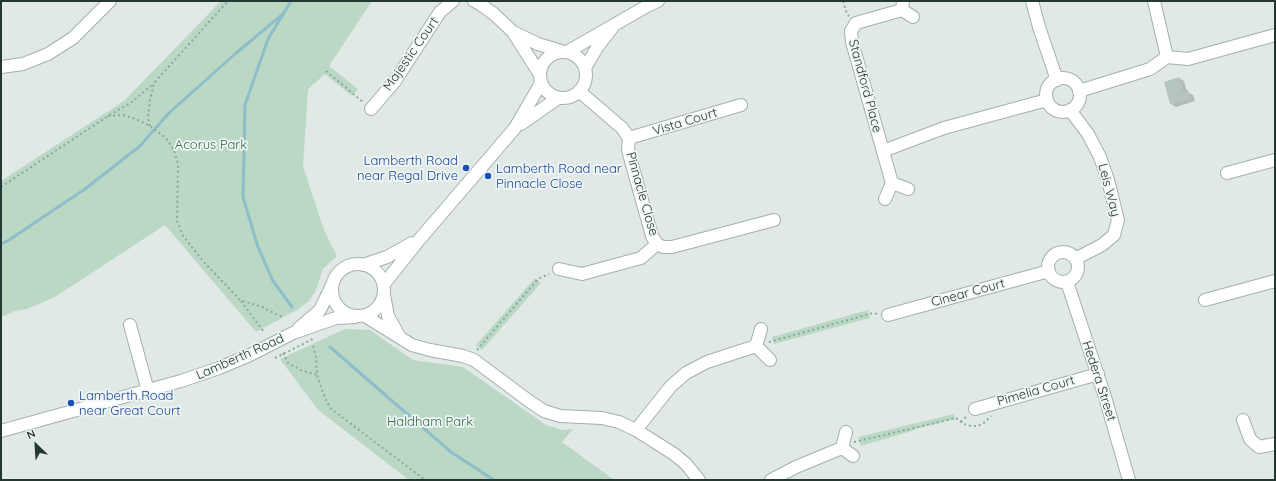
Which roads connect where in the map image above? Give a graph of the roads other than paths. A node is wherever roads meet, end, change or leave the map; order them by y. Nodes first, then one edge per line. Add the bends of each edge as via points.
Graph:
1 (110, 1) edge
2 (453, 1) edge
3 (474, 1) edge
4 (658, 1) edge
5 (1032, 1) edge
6 (1154, 1) edge
7 (903, 5) edge
8 (913, 17) dead end
9 (617, 23) junction
10 (513, 32) junction
11 (1275, 35) edge
12 (564, 51) junction
13 (1167, 57) junction
14 (1, 67) edge
15 (585, 68) junction
16 (540, 78) junction
17 (1057, 80) junction
18 (1079, 91) junction
19 (579, 92) junction
20 (558, 98) junction
21 (1046, 100) junction
22 (741, 105) dead end
23 (371, 109) road end
24 (1070, 110) junction
25 (515, 128) junction
26 (629, 138) junction
27 (883, 151) junction
28 (1275, 160) edge
29 (1227, 173) dead end
30 (892, 183) junction
31 (908, 189) dead end
32 (885, 199) dead end
33 (774, 220) dead end
34 (419, 240) junction
35 (657, 244) junction
36 (1077, 258) junction
37 (363, 265) junction
38 (559, 269) road end
39 (1049, 271) junction
40 (1275, 281) edge
41 (1067, 282) junction
42 (333, 283) junction
43 (384, 289) junction
44 (1205, 300) dead end
45 (888, 315) road end
46 (360, 316) junction
47 (130, 325) dead end
48 (761, 328) dead end
49 (293, 333) junction
50 (400, 337) junction
51 (756, 346) junction
52 (770, 360) dead end
53 (1098, 374) junction
54 (148, 391) junction
55 (975, 409) dead end
56 (1243, 420) dead end
57 (636, 430) junction
58 (1, 432) edge
59 (846, 432) dead end
60 (1275, 444) edge
61 (842, 448) junction
62 (854, 456) dead end
63 (699, 480) edge
64 (771, 480) edge
65 (1129, 480) edge

1 - 14 street via 73,38 48,54 23,64
2 - 23 street, Majestic Court via 440,12 395,80
3 - 10 street via 494,14
4 - 9 street, Lamberth Road
5 - 17 street
6 - 13 street
7 - 8 street, Standford Place
7 - 27 street, Standford Place via 856,23 851,31
9 - 12 street, Lamberth Road
9 - 15 street, Lamberth Road via 598,46
10 - 12 street via 538,44
10 - 16 street
11 - 13 street via 1188,59
12 - 15 street via 578,57
12 - 16 street, Lamberth Road via 546,58 541,65
13 - 18 street via 1154,68
15 - 19 street, Lamberth Road via 585,81
16 - 20 street via 545,90
16 - 25 street, Lamberth Road
17 - 18 street via 1070,80
17 - 21 street via 1048,88
18 - 24 street via 1078,102
19 - 20 street, Lamberth Road via 573,96
19 - 26 street, Pinnacle Close via 622,128
20 - 25 street, Lamberth Road
21 - 24 street via 1056,110
21 - 27 street, Standford Place via 944,128
22 - 26 street, Vista Court
24 - 36 street, Leis Way via 1088,134 1100,157 1118,220 1114,235 1102,245
25 - 34 street, Lamberth Road
26 - 35 street, Pinnacle Close via 628,150 652,236
27 - 30 street, Standford Place
28 - 29 street
30 - 31 street
30 - 32 street
33 - 35 street, Pinnacle Close via 672,247
34 - 37 street, Lamberth Road via 387,258
34 - 43 street, Lamberth Road
35 - 38 street via 641,258 582,274
36 - 39 street via 1069,252 1060,252 1051,257
36 - 41 street via 1078,272
37 - 42 street, Lamberth Road via 348,266 336,276
37 - 43 street via 376,271 381,277
39 - 41 street via 1054,279
39 - 45 street, Cinear Court
40 - 44 street
41 - 53 street, Hedera Street
42 - 46 street via 333,298 336,305 348,315
42 - 49 street, Lamberth Road via 320,310
43 - 46 street, Lamberth Road via 382,302 378,308 372,313
43 - 50 street via 388,316
46 - 49 street, Lamberth Road via 336,318
46 - 50 street
47 - 54 street
48 - 51 street
49 - 54 street, Lamberth Road via 220,368
50 - 57 street via 412,345 474,360 544,411 560,416 602,418 620,422
51 - 52 street
51 - 57 street via 707,362 686,373 671,386
53 - 55 street, Pimelia Court
53 - 65 street, Hedera Street
54 - 58 street, Lamberth Road
56 - 60 street via 1250,440 1259,446
57 - 63 street via 674,454
59 - 61 street
61 - 62 street
61 - 64 street

